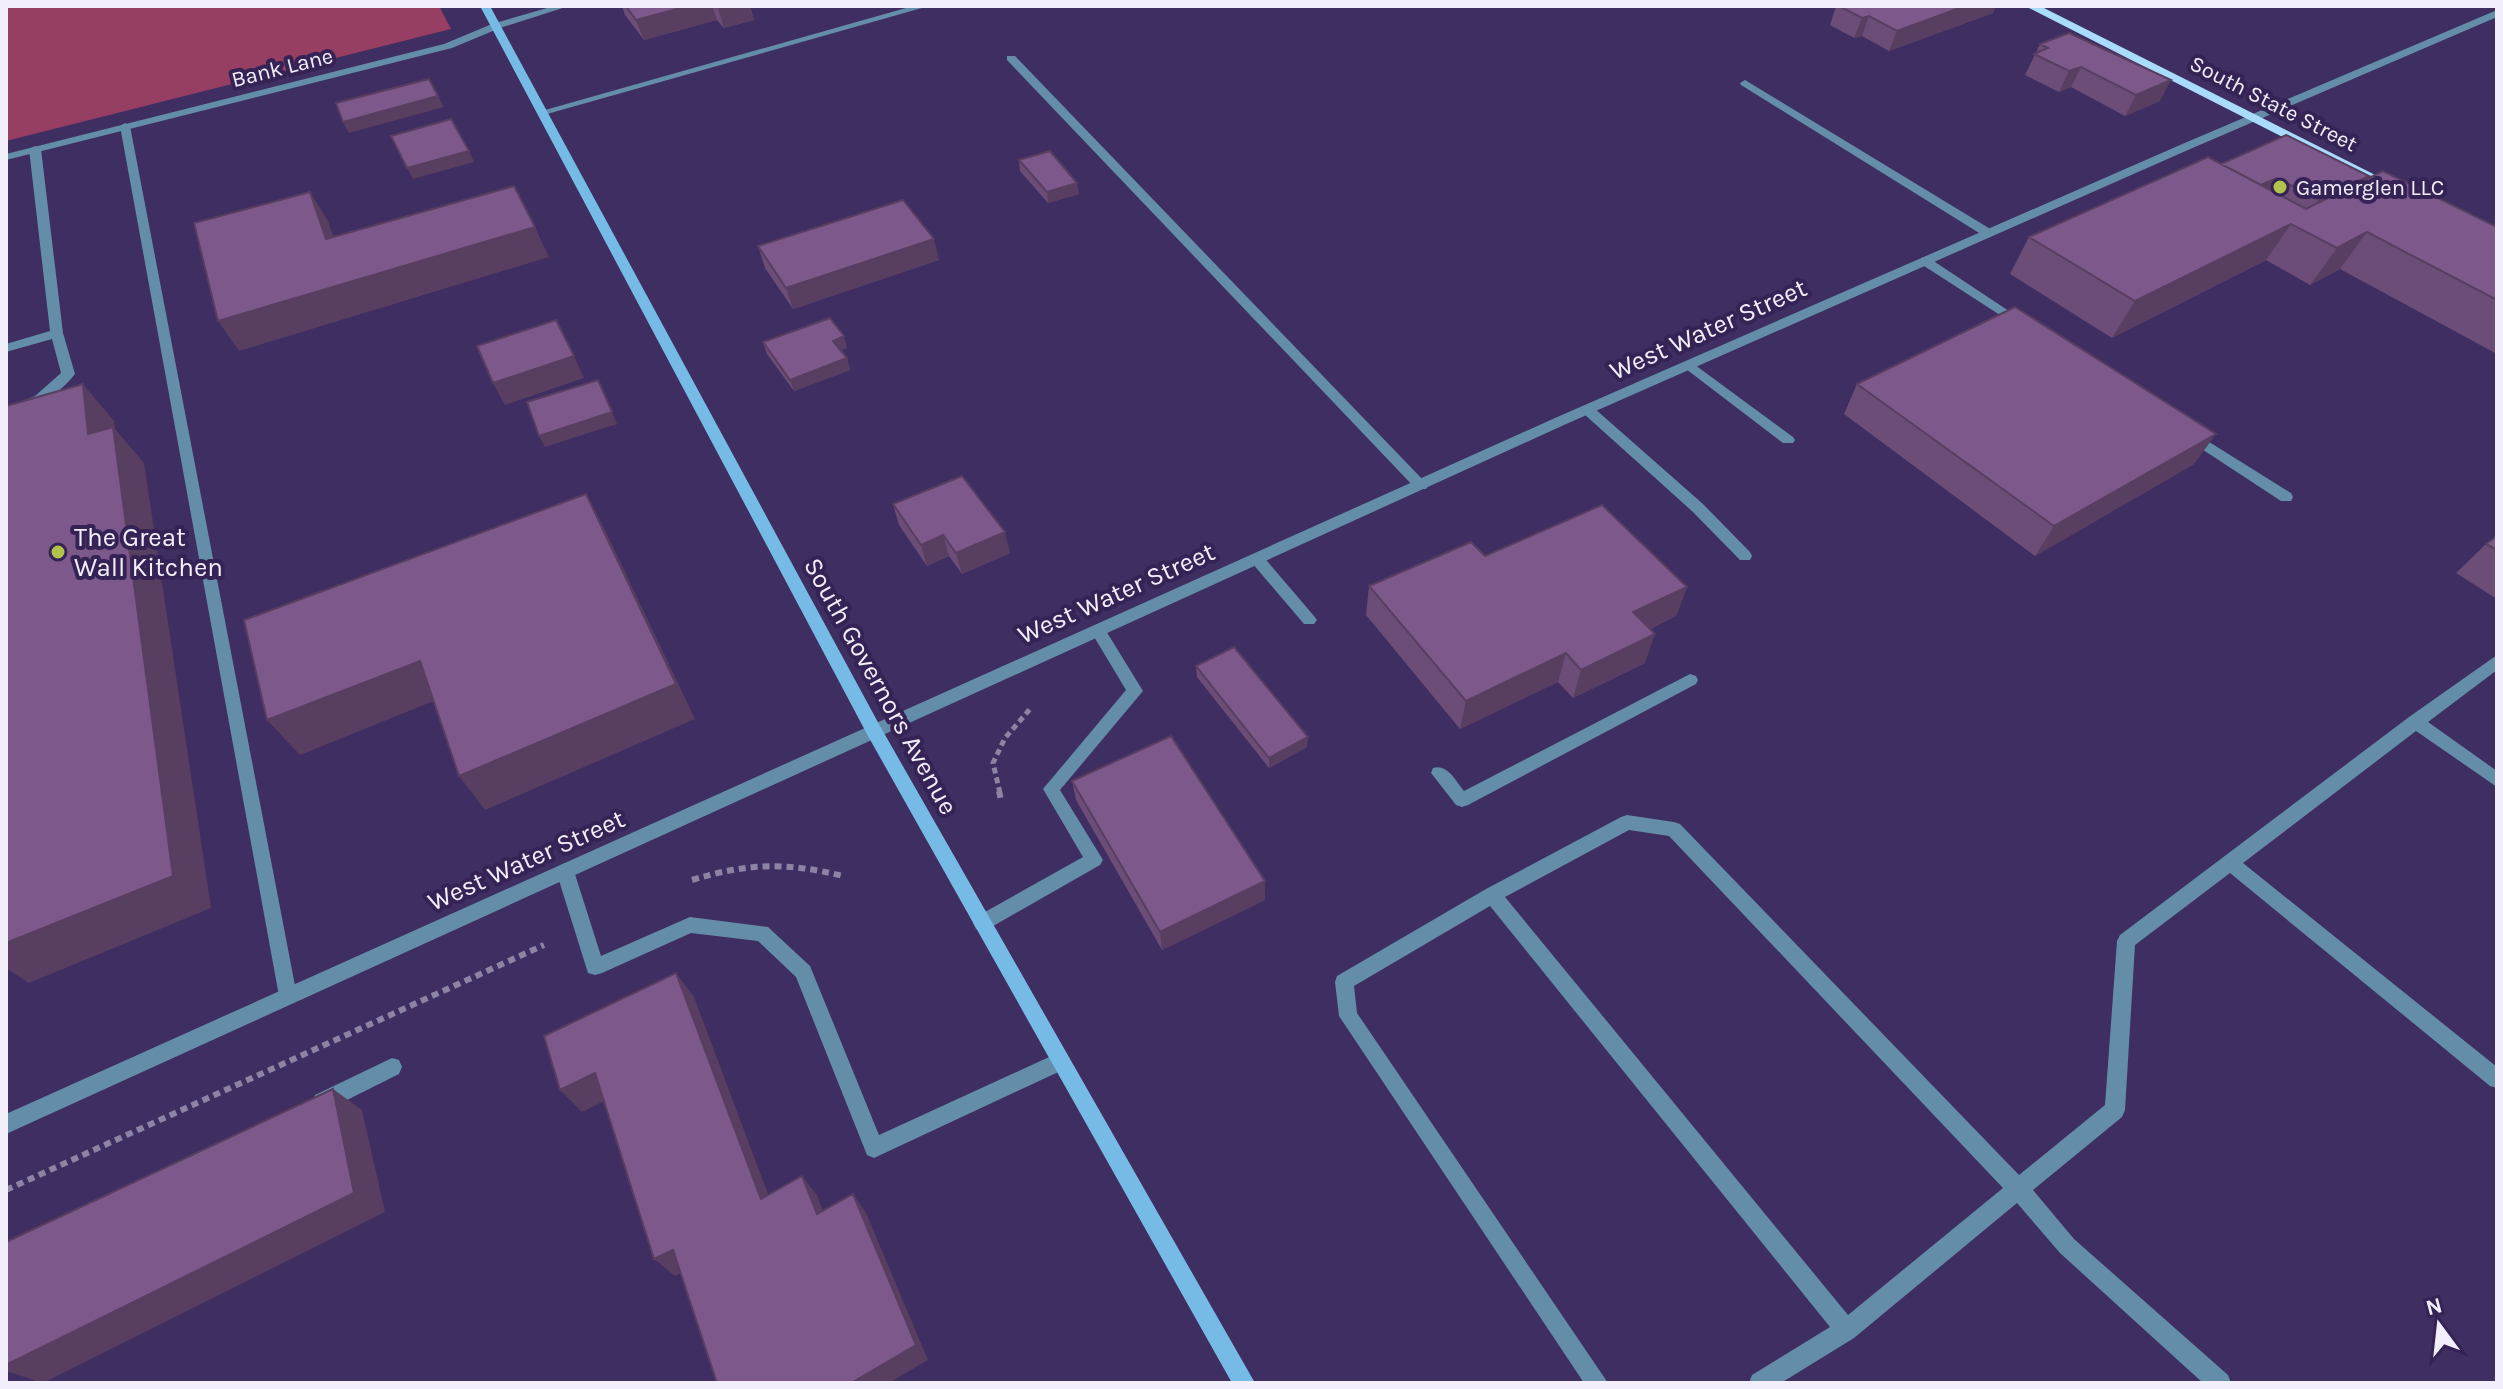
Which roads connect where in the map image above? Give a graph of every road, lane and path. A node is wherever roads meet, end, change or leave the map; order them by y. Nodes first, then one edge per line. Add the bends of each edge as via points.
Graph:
1 (485, 6) edge
2 (564, 6) edge
3 (924, 6) edge
4 (2031, 6) edge
5 (2497, 13) edge
6 (496, 26) junction
7 (1011, 58) dead end
8 (1745, 83) dead end
9 (543, 112) junction
10 (2251, 116) junction
11 (125, 126) junction
12 (35, 149) junction
13 (6, 157) edge
14 (2413, 198) edge
15 (1988, 233) junction
16 (1925, 261) junction
17 (57, 333) junction
18 (2038, 335) edge
19 (6, 348) edge
20 (1691, 366) junction
21 (1589, 411) junction
22 (6, 413) edge
23 (2182, 429) edge
24 (1788, 440) dead end
25 (1421, 486) junction
26 (2286, 497) dead end
27 (1745, 556) dead end
28 (1257, 559) junction
29 (1309, 620) dead end
30 (1098, 630) junction
31 (2497, 661) edge
32 (1690, 680) dead end
33 (1031, 708) dead end
34 (2415, 722) junction
35 (874, 731) junction
36 (1439, 773) dead end
37 (2497, 780) edge
38 (1001, 800) dead end
39 (2229, 862) junction
40 (565, 871) junction
41 (843, 876) dead end
42 (689, 881) dead end
43 (1492, 895) junction
44 (982, 923) junction
45 (582, 928) junction
46 (288, 996) junction
47 (1060, 1061) junction
48 (392, 1067) dead end
49 (2497, 1079) edge
50 (307, 1109) edge
51 (6, 1124) edge
52 (2018, 1189) junction
53 (6, 1190) edge
54 (1846, 1330) junction
55 (1244, 1383) edge
56 (1597, 1383) edge
57 (1760, 1383) edge
58 (2220, 1383) edge

1 - 6 main road, South Governors Avenue
2 - 6 street, Bank Lane
3 - 9 street
4 - 10 main road, South State Street
5 - 10 street, West Water Street
6 - 9 main road, South Governors Avenue
6 - 11 street, Bank Lane via 448,46
7 - 25 street
8 - 15 street
9 - 35 main road, South Governors Avenue
10 - 14 main road, South State Street
10 - 15 street, West Water Street
11 - 12 street, Bank Lane
11 - 46 street
12 - 13 street, Bank Lane
12 - 17 street
15 - 16 street, West Water Street
16 - 18 street
16 - 20 street, West Water Street
17 - 19 street
17 - 22 street via 68,374 37,403
20 - 21 street, West Water Street
20 - 24 street
21 - 25 street, West Water Street
21 - 27 street
23 - 26 street
25 - 28 street, West Water Street
28 - 29 street
28 - 30 street, West Water Street
30 - 35 street, West Water Street
30 - 44 street via 1135,691 1051,789 1094,860
31 - 34 street
32 - 36 street via 1462,800
33 - 38 path via 1005,738 993,763
34 - 37 street
34 - 39 street
35 - 40 street, West Water Street
35 - 44 main road, South Governors Avenue
39 - 49 street
39 - 52 street via 2126,941 2115,1110
40 - 45 street
40 - 46 street, West Water Street
41 - 42 path via 776,863 734,866
43 - 52 street via 1627,822 1674,829
43 - 54 street
43 - 56 street via 1344,982 1348,1016
44 - 47 main road, South Governors Avenue
45 - 47 street via 595,967 690,925 762,933 803,972 874,1148
45 - 53 path
46 - 51 street, West Water Street
47 - 55 main road, South Governors Avenue
48 - 50 street
52 - 54 street
52 - 58 street via 2067,1246
54 - 57 street

